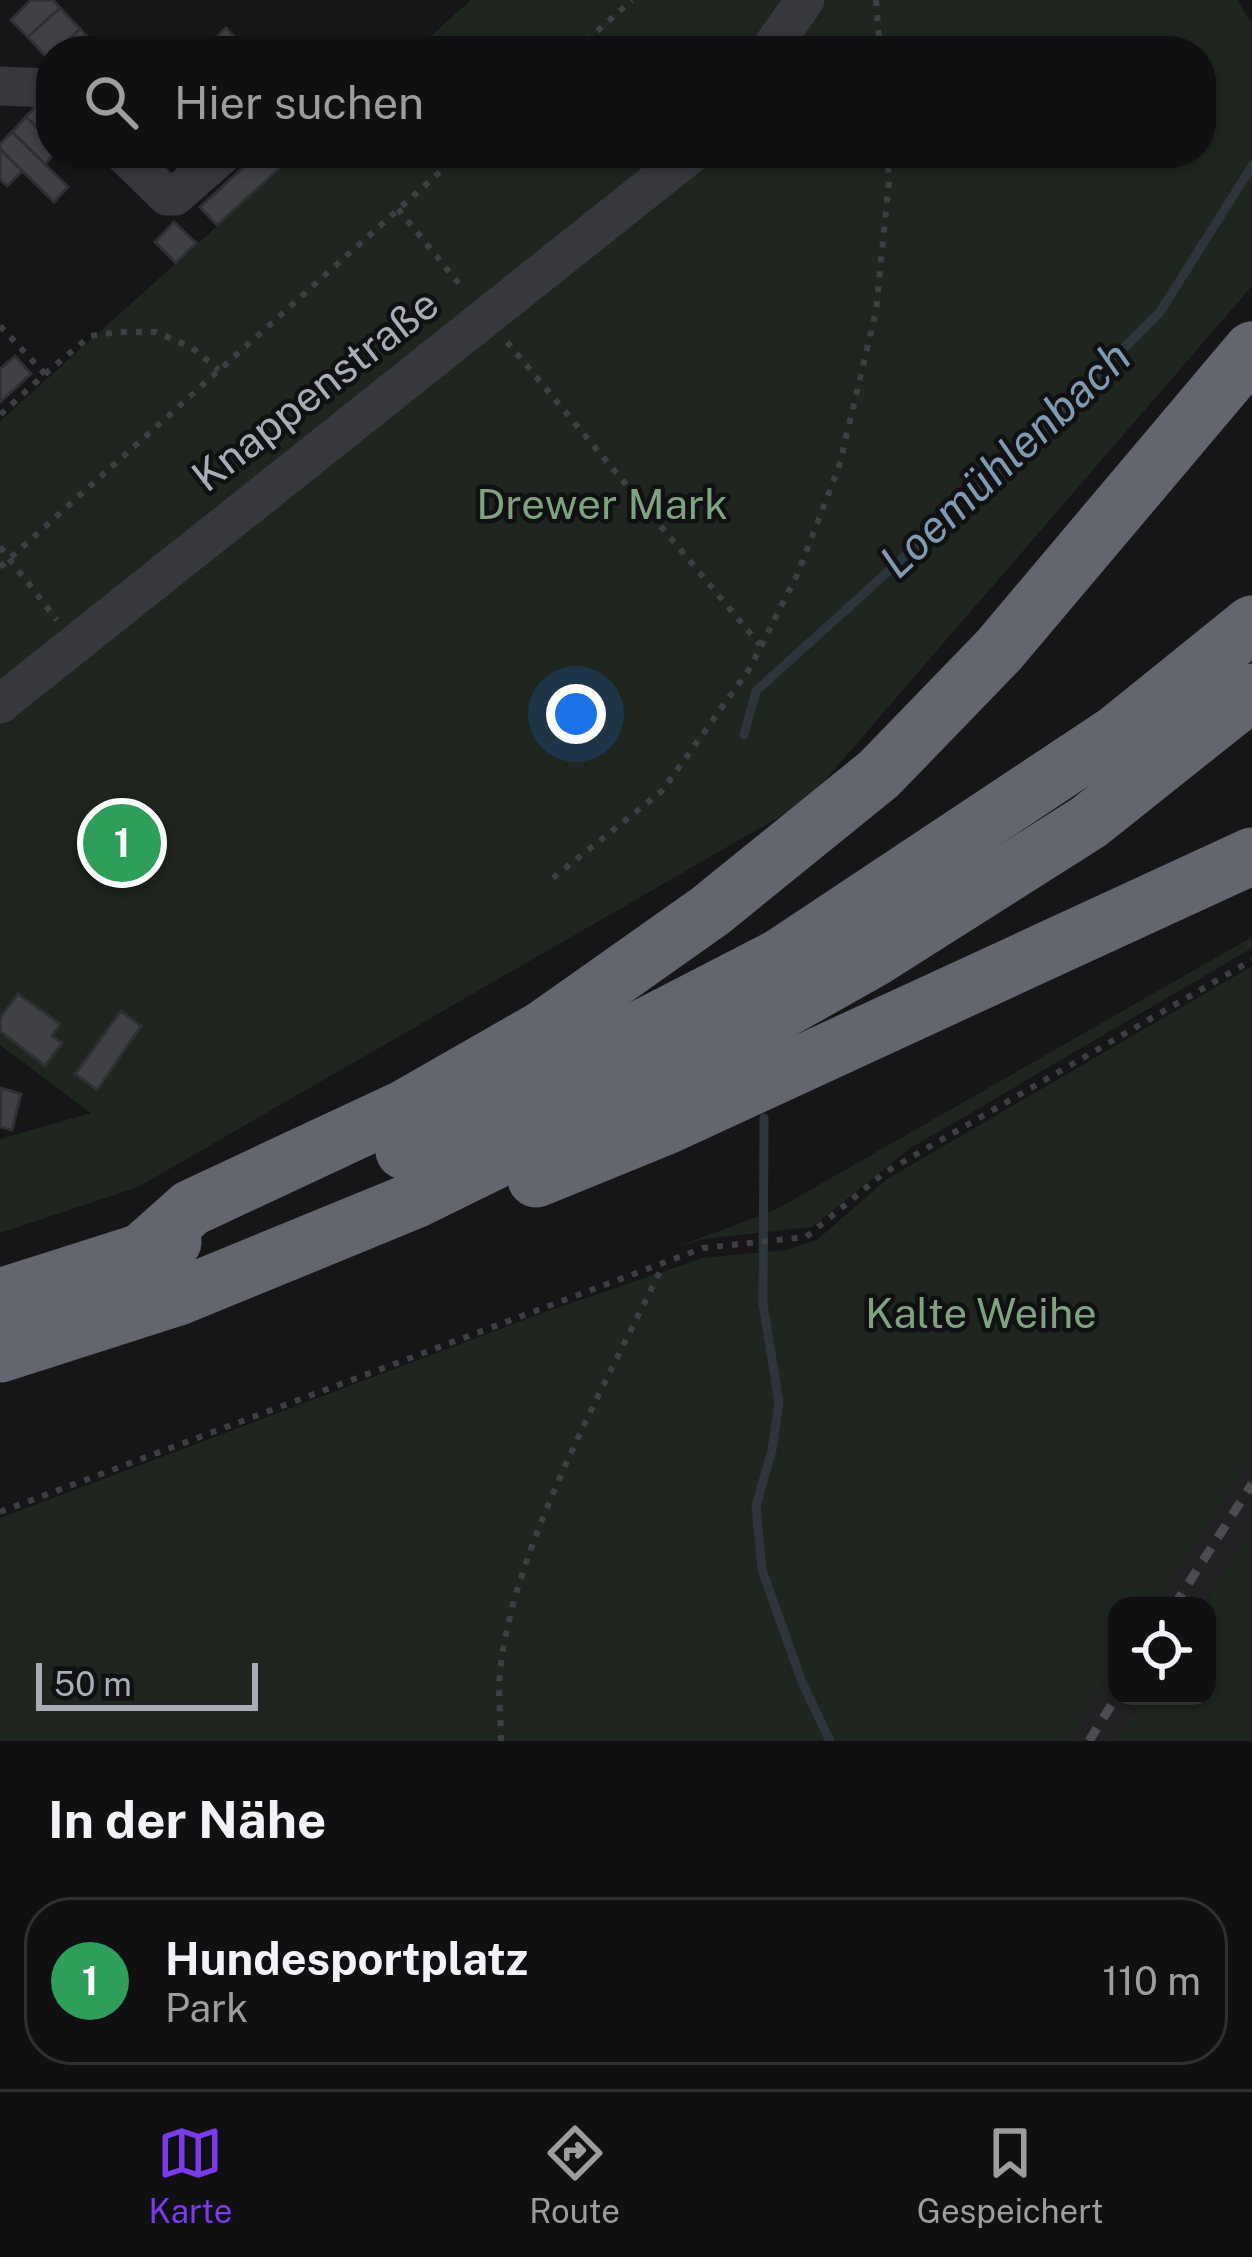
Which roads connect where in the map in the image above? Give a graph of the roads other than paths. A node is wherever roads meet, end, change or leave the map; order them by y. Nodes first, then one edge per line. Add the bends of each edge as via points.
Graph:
1 (805, 0) edge
2 (780, 36) edge
3 (0, 86) edge
4 (36, 87) edge
5 (138, 168) edge
6 (207, 168) edge
7 (673, 168) edge
8 (1252, 350) edge
9 (1252, 624) edge
10 (1252, 692) edge
11 (0, 704) edge
12 (1252, 856) edge
13 (138, 1255) junction
14 (0, 1297) edge
15 (0, 1354) edge
16 (0, 1383) edge

1 - 2 lane
3 - 4 lane
5 - 6 lane via 167,196
7 - 11 lane, Knappenstraße
8 - 13 highway via 999,650 878,774 727,898 543,1029 405,1108 190,1208
9 - 13 highway via 1117,733 780,957 376,1165
10 - 15 highway via 1089,822 647,1086 416,1200 181,1295
12 - 16 highway via 666,1126 190,1321
13 - 14 highway

